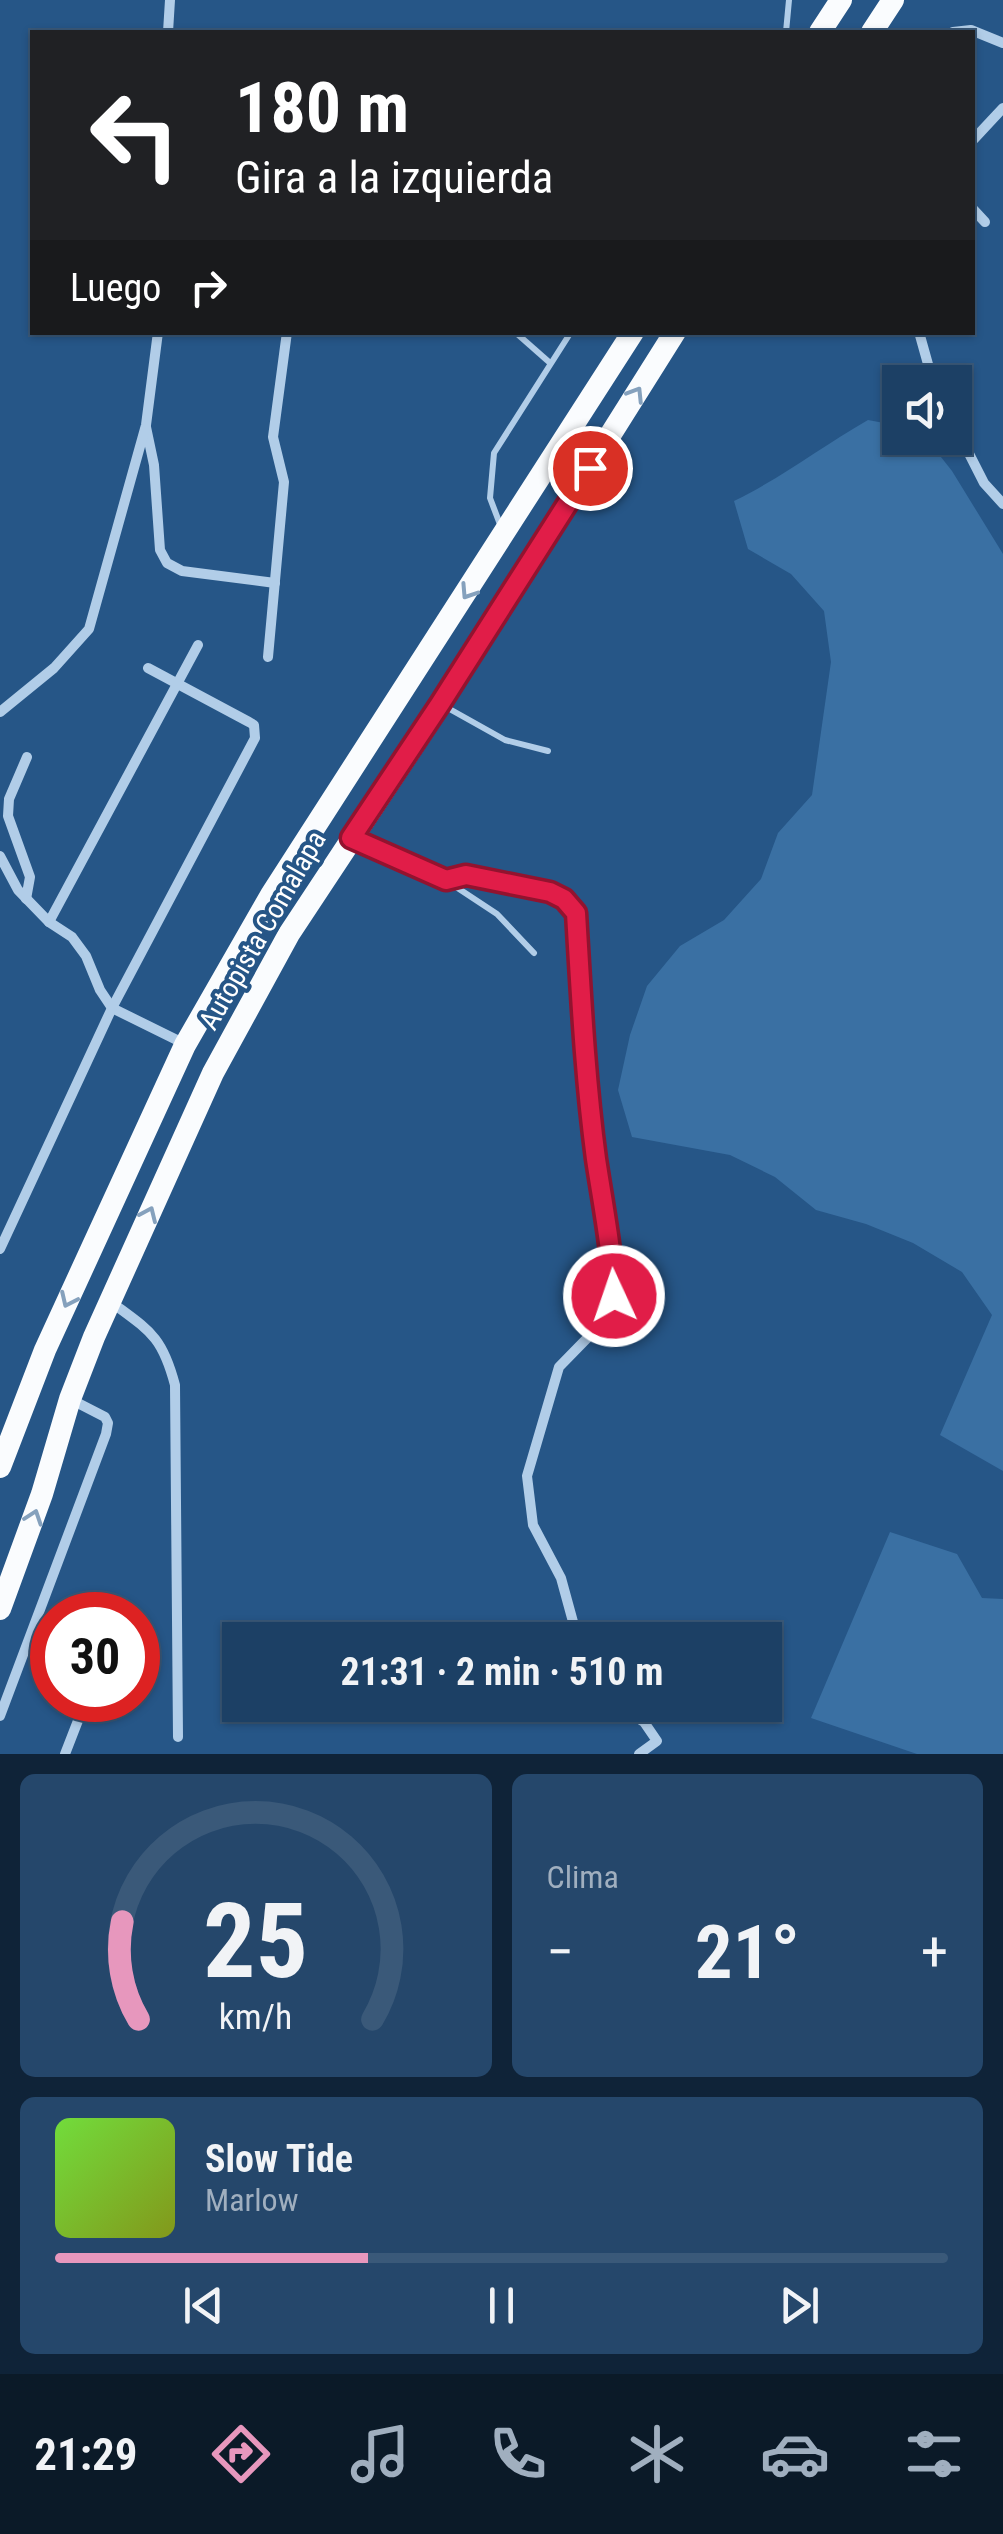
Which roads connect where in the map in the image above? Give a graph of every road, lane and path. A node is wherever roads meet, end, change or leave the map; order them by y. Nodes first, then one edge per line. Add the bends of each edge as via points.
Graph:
1 (170, 0) edge
2 (789, 0) edge
3 (842, 0) edge
4 (894, 0) edge
5 (168, 30) edge
6 (786, 30) edge
7 (821, 30) edge
8 (873, 30) edge
9 (975, 32) edge
10 (1003, 43) edge
11 (1003, 108) edge
12 (975, 138) edge
13 (975, 211) edge
14 (985, 222) dead end
15 (158, 335) edge
16 (287, 335) edge
17 (518, 335) edge
18 (569, 335) edge
19 (631, 335) edge
20 (673, 335) edge
21 (919, 335) edge
22 (549, 362) junction
23 (928, 365) edge
24 (146, 426) junction
25 (970, 455) edge
26 (1003, 504) edge
27 (504, 536) junction
28 (275, 583) junction
29 (198, 645) dead end
30 (268, 657) dead end
31 (148, 668) dead end
32 (176, 683) junction
33 (440, 704) junction
34 (0, 712) edge
35 (548, 751) dead end
36 (27, 757) dead end
37 (351, 838) junction
38 (0, 856) edge
39 (446, 880) junction
40 (26, 899) junction
41 (49, 922) junction
42 (534, 953) dead end
43 (112, 1008) junction
44 (186, 1045) junction
45 (0, 1249) edge
46 (110, 1301) junction
47 (70, 1398) junction
48 (0, 1466) edge
49 (0, 1609) edge
50 (573, 1622) edge
51 (0, 1716) edge
52 (77, 1722) edge
53 (644, 1722) edge
54 (178, 1737) dead end
55 (65, 1754) edge
56 (639, 1754) edge

1 - 5 street
2 - 6 lane
3 - 7 highway
4 - 8 highway
9 - 10 street
11 - 12 street
13 - 14 street
15 - 24 street
16 - 28 street via 273,437 284,482
17 - 22 lane
18 - 22 lane
19 - 27 highway, Autopista Comalapa
33 -> 20 highway, Autopista Comalapa
21 - 23 street
22 - 27 lane via 494,452 490,498
24 - 28 street via 167,563 182,571
24 - 34 street via 90,629
25 - 26 street
27 -> 44 highway, Autopista Comalapa via 271,895
28 - 30 street
29 - 32 street
31 - 32 street
32 - 41 street
32 - 43 street via 254,725 255,738
33 - 35 lane via 505,740
33 - 37 highway, Autopista Comalapa
36 - 40 street via 8,816 30,878
37 - 39 street
46 -> 37 highway, Autopista Comalapa via 213,1073
38 - 40 street
39 - 42 lane via 497,914
39 - 50 street via 466,875 550,892 576,913 584,1048 614,1296 600,1325 558,1367 526,1476 534,1525 562,1578
40 - 41 street
41 - 43 street via 86,956
43 - 44 street
43 - 45 street
44 -> 48 highway, Autopista Comalapa via 44,1350
46 - 47 highway, Autopista Comalapa
46 - 54 street via 152,1332 176,1385
49 -> 47 highway, Autopista Comalapa
47 - 51 street via 105,1417 106,1434
52 - 55 street
53 - 56 street via 656,1740

